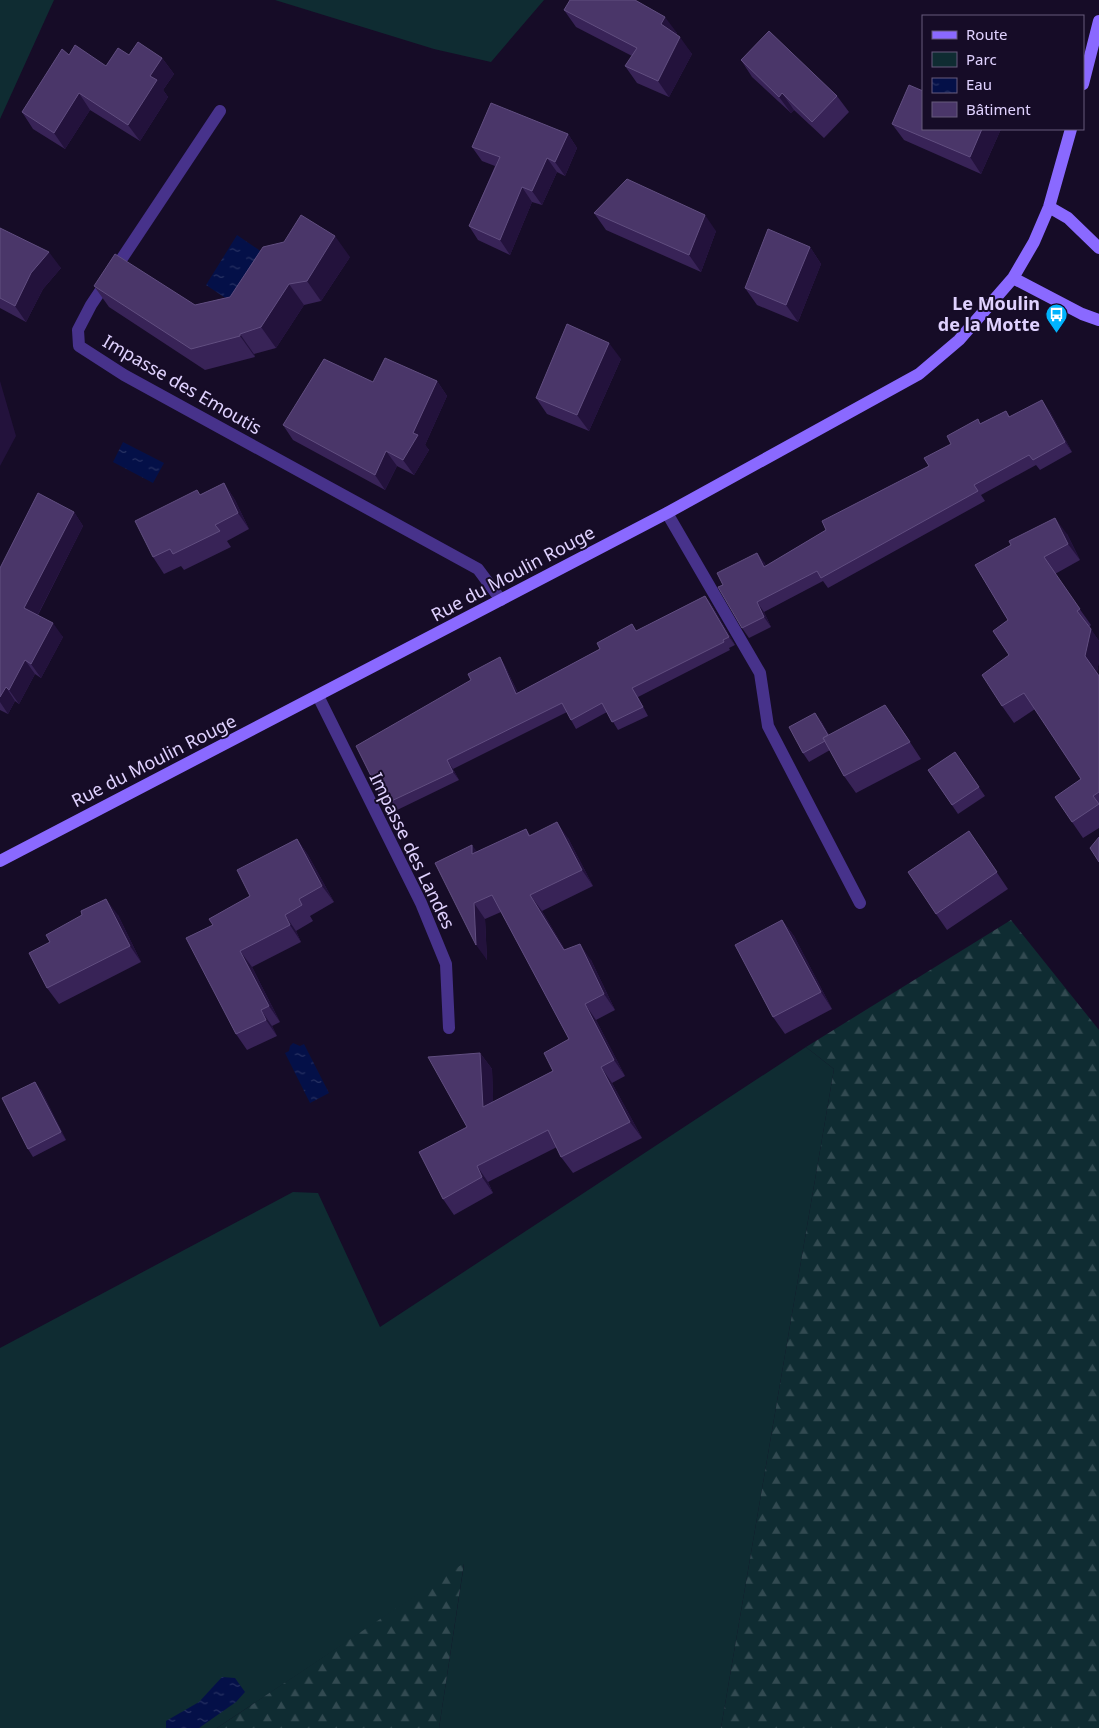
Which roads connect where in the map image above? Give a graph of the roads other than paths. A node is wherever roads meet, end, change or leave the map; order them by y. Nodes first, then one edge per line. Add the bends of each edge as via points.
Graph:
1 (1099, 21) edge
2 (1084, 80) edge
3 (220, 111) dead end
4 (1071, 130) edge
5 (1048, 207) junction
6 (1099, 248) edge
7 (1013, 278) junction
8 (1099, 320) edge
9 (667, 513) junction
10 (501, 600) junction
11 (318, 696) junction
12 (0, 861) edge
13 (860, 903) dead end
14 (449, 1028) dead end

1 - 2 street
3 - 10 street, Impasse des Emoutis via 90,305 78,330 79,346 124,375 478,569
4 - 5 street, Rue du Moulin Rouge
5 - 6 street via 1068,218
5 - 7 street, Rue du Moulin Rouge via 1034,242
7 - 8 street
7 - 9 street, Rue du Moulin Rouge via 958,340 919,374
9 - 10 street, Rue du Moulin Rouge
9 - 13 street via 760,673 768,726
10 - 11 street, Rue du Moulin Rouge
11 - 12 street, Rue du Moulin Rouge
11 - 14 street, Impasse des Landes via 446,964

